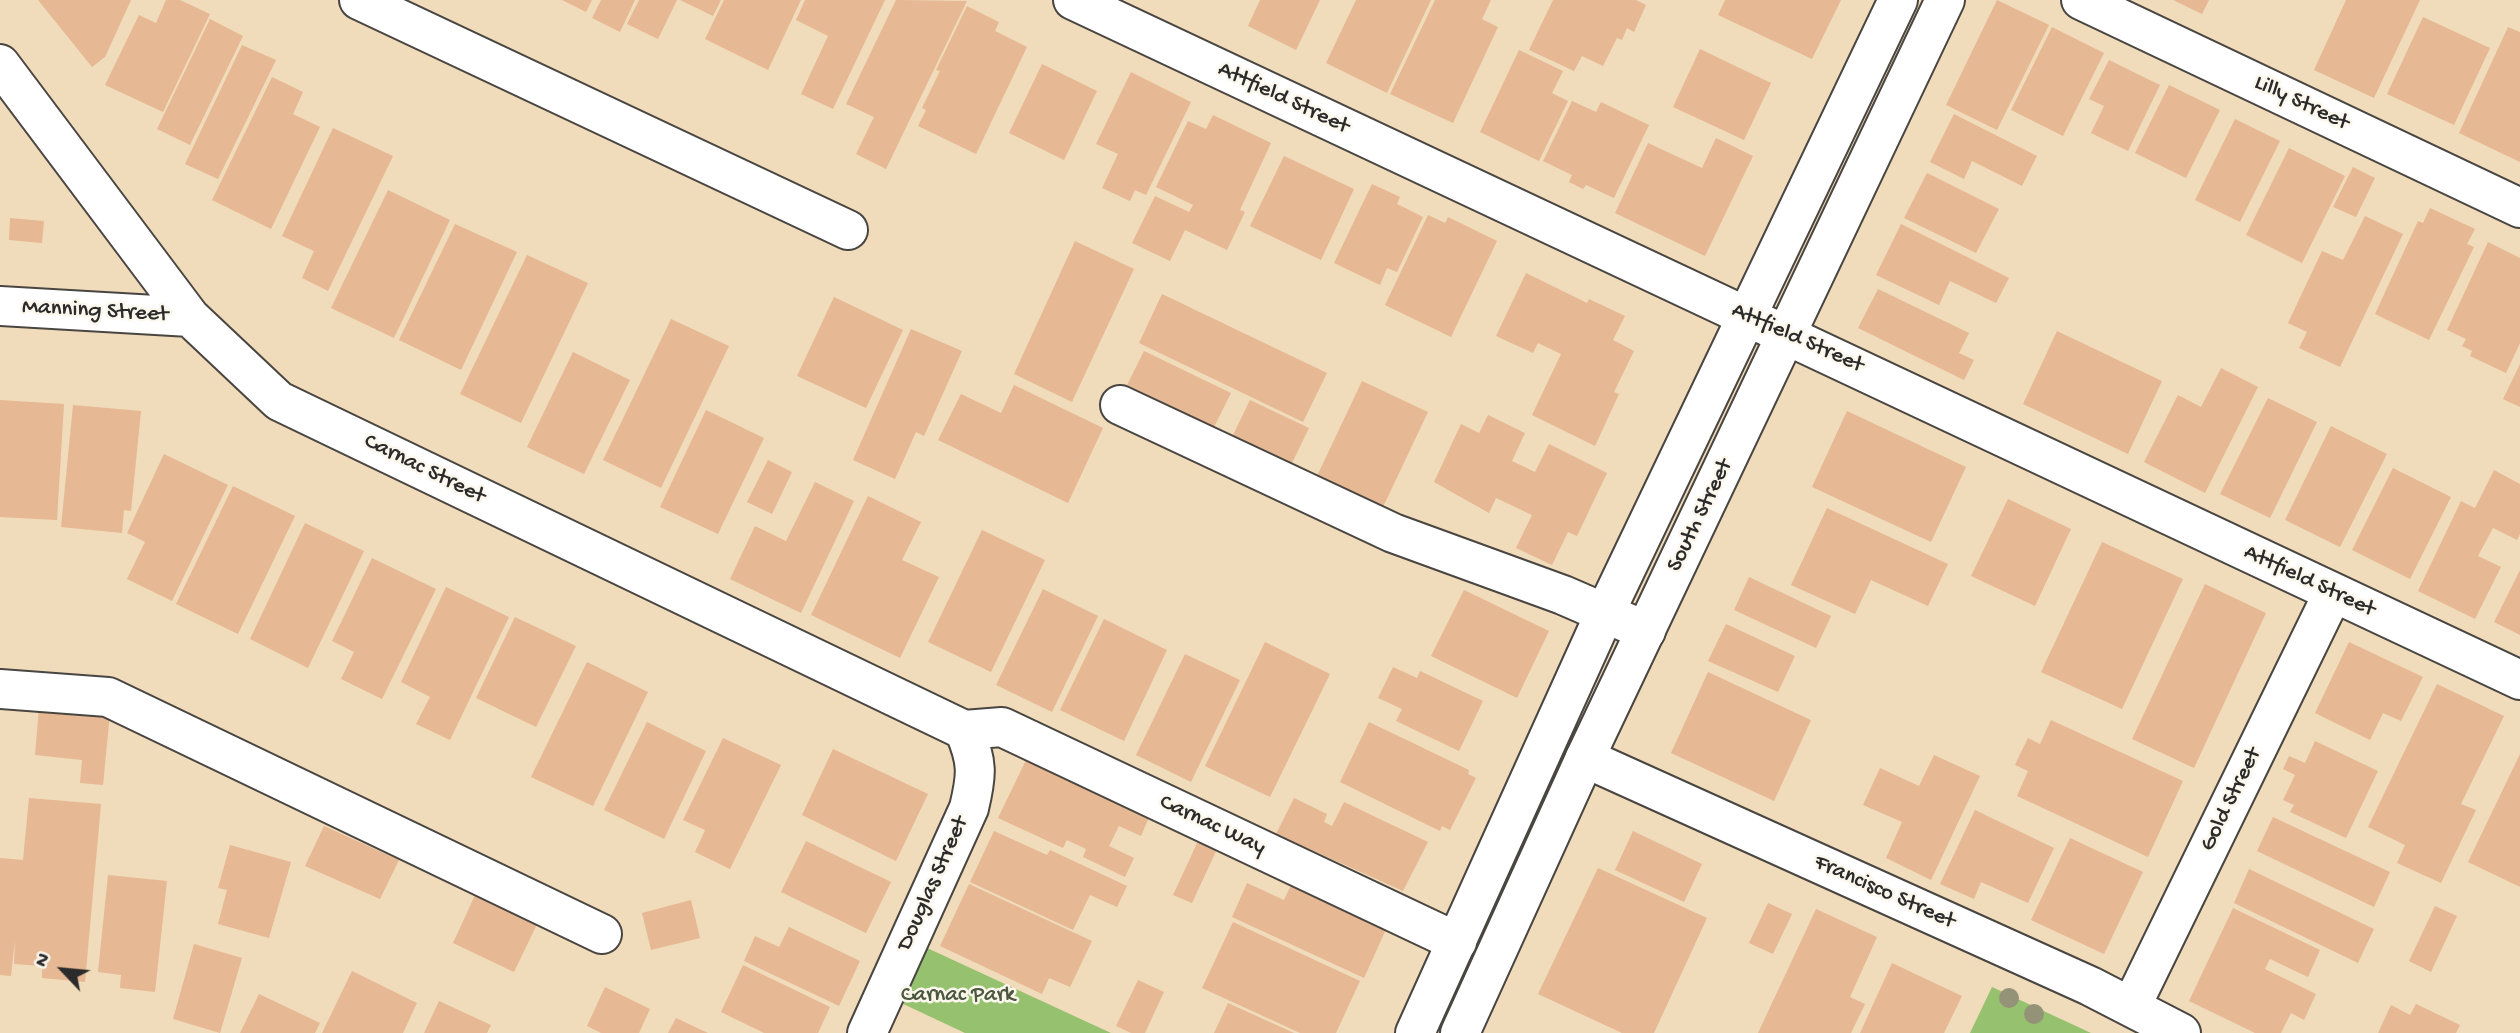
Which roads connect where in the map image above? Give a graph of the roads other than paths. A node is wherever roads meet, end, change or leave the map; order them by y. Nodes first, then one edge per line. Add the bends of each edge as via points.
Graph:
1 (359, 0) edge
2 (1073, 0) edge
3 (1898, 0) edge
4 (1945, 0) edge
5 (2081, 0) edge
6 (0, 64) edge
7 (2520, 208) edge
8 (848, 230) dead end
9 (0, 306) edge
10 (190, 317) junction
11 (1746, 317) junction
12 (1788, 334) junction
13 (1120, 405) dead end
14 (2333, 593) junction
15 (1604, 615) junction
16 (1646, 631) junction
17 (2520, 680) edge
18 (0, 689) edge
19 (964, 730) junction
20 (1585, 758) junction
21 (601, 934) dead end
22 (1457, 942) junction
23 (2131, 1007) junction
24 (867, 1033) edge
25 (1415, 1033) edge
26 (1460, 1033) edge
27 (2181, 1033) edge

1 - 8 street
2 - 11 street, Attfield Street
3 - 11 street, South Street
4 - 12 street, South Street
5 - 7 street, Lilly Street
6 - 10 street, Carnac Street
9 - 10 street, Manning Street
10 - 19 street, Carnac Street via 279,401
11 - 12 street, Attfield Street
11 - 15 street, South Street
12 - 14 street, Attfield Street
12 - 16 street, South Street
13 - 15 street via 1393,533 1563,595
14 - 17 street, Attfield Street
14 - 23 street, Gold Street
15 - 16 street
15 - 22 street, South Street
16 - 20 street, South Street
18 - 21 street via 108,697
19 - 22 street, Carnac Way via 1002,727
19 - 24 street, Douglas Street via 976,757 969,808
20 - 23 street, Francisco Street
20 - 26 street, South Street
22 - 25 street, South Street
23 - 27 street, Francisco Street

